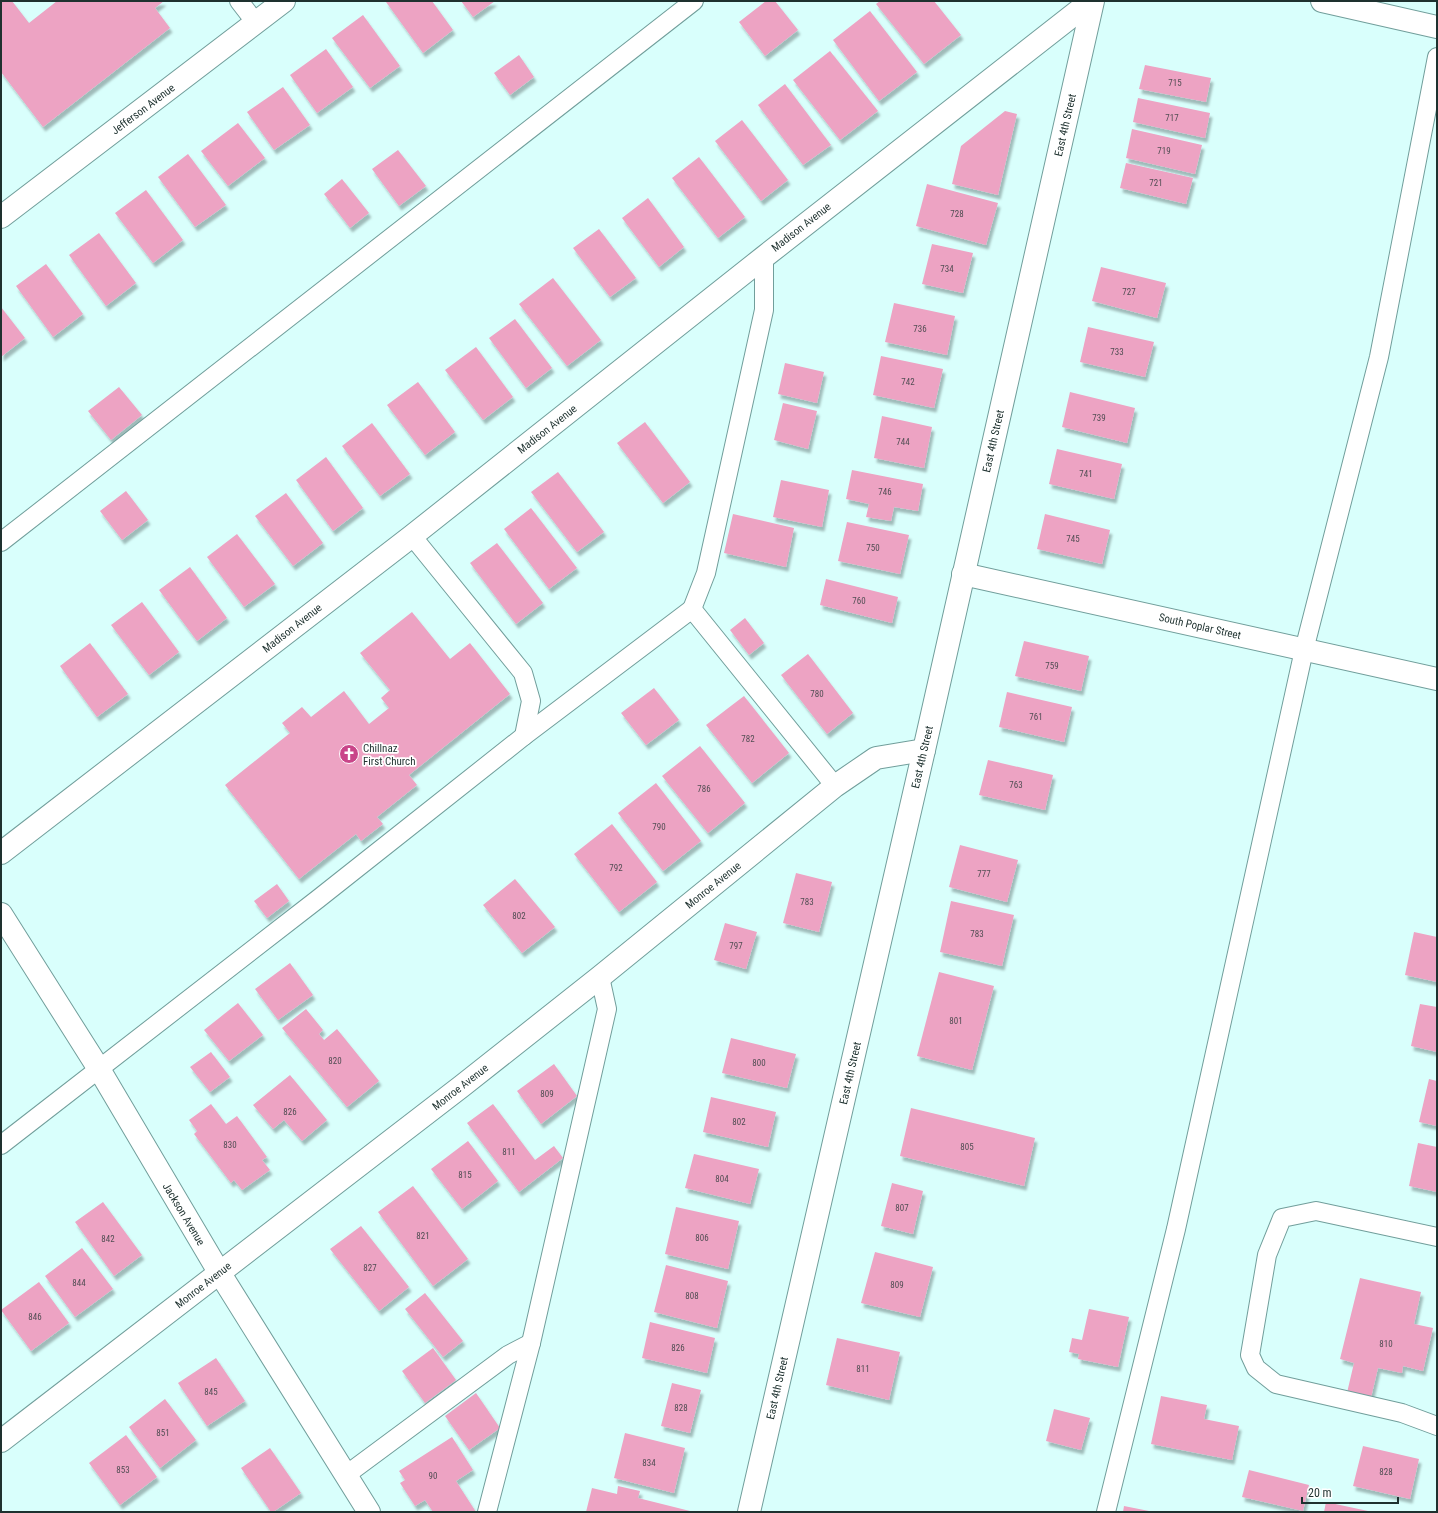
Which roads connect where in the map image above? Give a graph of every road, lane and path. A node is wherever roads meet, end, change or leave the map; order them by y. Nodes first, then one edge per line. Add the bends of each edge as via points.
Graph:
1 (239, 1) edge
2 (284, 1) edge
3 (694, 1) edge
4 (1092, 1) edge
5 (1322, 1) edge
6 (256, 23) junction
7 (1437, 27) edge
8 (1437, 58) edge
9 (1, 216) edge
10 (764, 257) junction
11 (412, 536) junction
12 (1, 542) edge
13 (963, 574) junction
14 (692, 609) junction
15 (1304, 650) junction
16 (1437, 679) edge
17 (524, 736) junction
18 (924, 750) junction
19 (835, 786) junction
20 (1, 853) edge
21 (1, 914) edge
22 (600, 976) junction
23 (99, 1069) junction
24 (1, 1145) edge
25 (1437, 1237) edge
26 (219, 1272) junction
27 (532, 1343) junction
28 (1437, 1426) edge
29 (1, 1441) edge
30 (346, 1475) junction
31 (369, 1512) edge
32 (487, 1512) edge
33 (749, 1512) edge
34 (1106, 1512) edge

1 - 6 lane
2 - 6 street, Jefferson Avenue
3 - 12 lane
4 - 10 street, Madison Avenue
4 - 13 street, East 4th Street
5 - 7 street
6 - 9 street, Jefferson Avenue
8 - 15 lane via 1379,357
10 - 11 street, Madison Avenue
10 - 14 lane via 764,310 706,573
11 - 17 lane via 523,673 531,701
11 - 20 street, Madison Avenue
13 - 15 street, South Poplar Street
13 - 18 street, East 4th Street
14 - 17 lane
14 - 19 lane
15 - 16 street, South Poplar Street
15 - 34 lane via 1176,1229
17 - 23 lane
18 - 19 street, Monroe Avenue via 876,758
18 - 33 street, East 4th Street
19 - 22 street, Monroe Avenue
21 - 23 street, Jackson Avenue
22 - 26 street, Monroe Avenue via 462,1086
22 - 27 lane via 607,1009
23 - 24 lane
23 - 26 street, Jackson Avenue
25 - 28 lane via 1316,1211 1282,1218 1267,1254 1250,1355 1256,1368 1276,1384 1402,1413
26 - 29 street, Monroe Avenue
26 - 30 street, Jackson Avenue
27 - 30 lane via 508,1355
27 - 32 lane
30 - 31 street, Jackson Avenue

